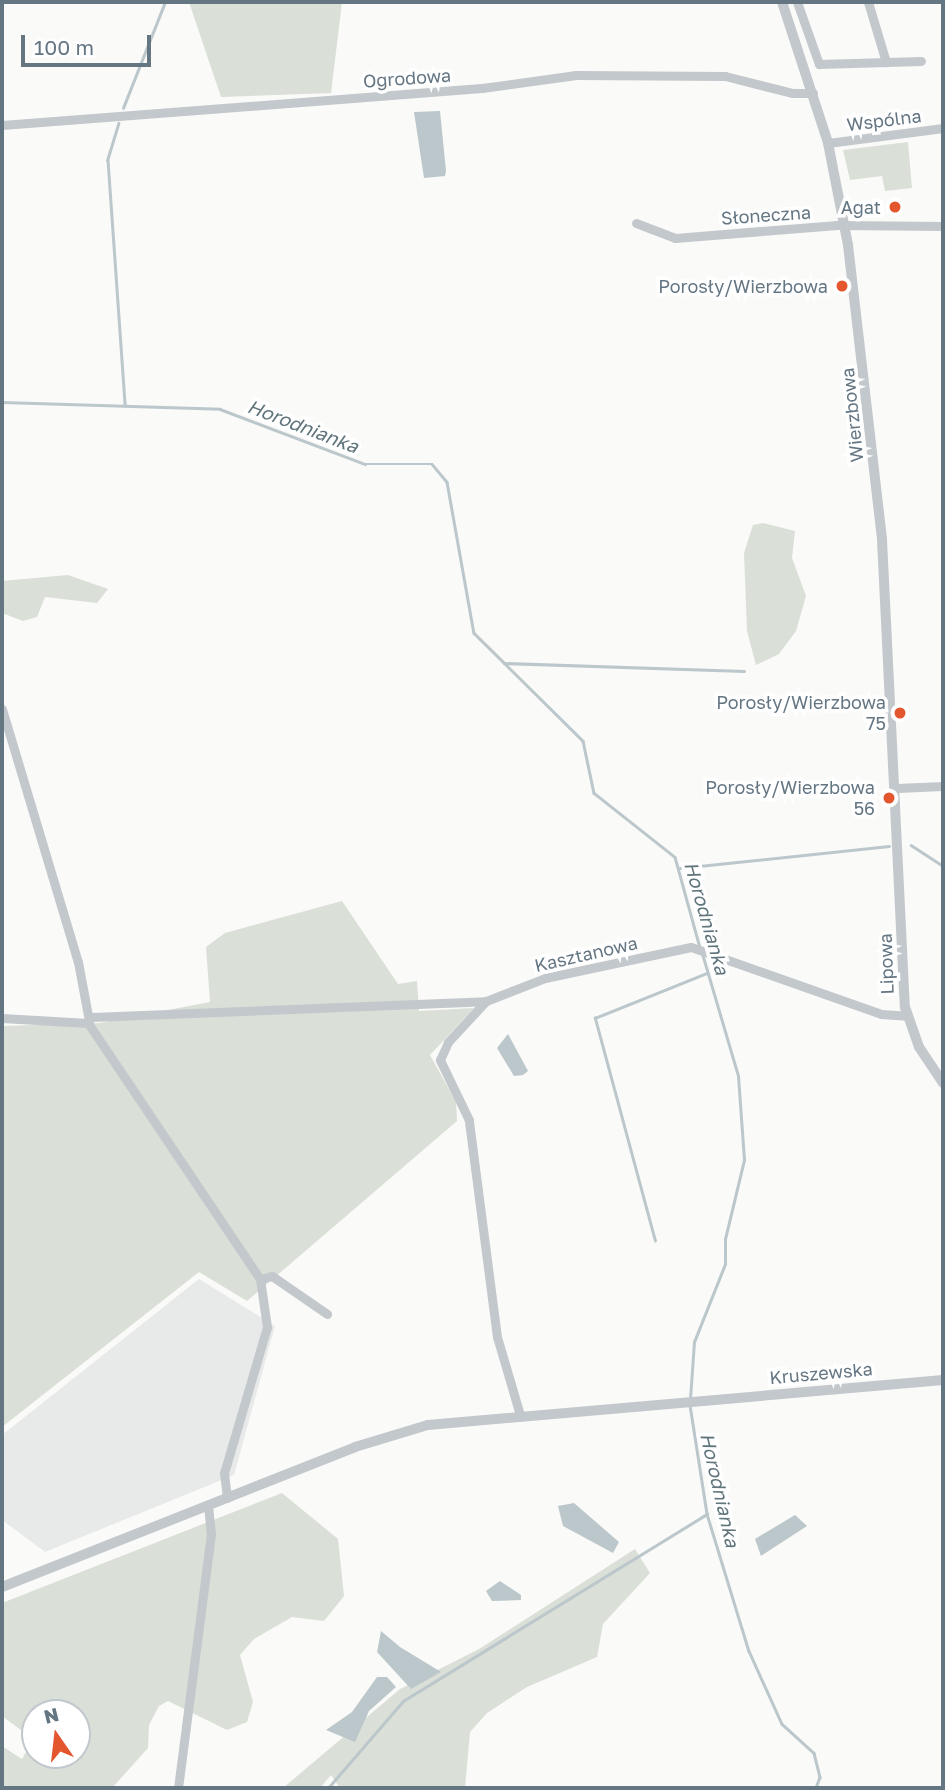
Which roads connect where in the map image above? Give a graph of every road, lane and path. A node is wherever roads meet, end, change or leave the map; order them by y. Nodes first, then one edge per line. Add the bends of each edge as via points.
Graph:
1 (782, 2) edge
2 (797, 2) edge
3 (868, 2) edge
4 (921, 61) dead end
5 (886, 62) junction
6 (819, 64) junction
7 (805, 68) junction
8 (813, 93) junction
9 (2, 125) edge
10 (943, 128) edge
11 (828, 143) junction
12 (636, 223) dead end
13 (943, 226) edge
14 (845, 227) junction
15 (2, 709) edge
16 (943, 786) edge
17 (897, 788) junction
18 (900, 834) joint
19 (486, 1001) junction
20 (907, 1016) junction
21 (2, 1018) edge
22 (90, 1020) junction
23 (943, 1083) edge
24 (260, 1279) junction
25 (327, 1314) dead end
26 (943, 1380) edge
27 (520, 1415) junction
28 (227, 1497) junction
29 (208, 1506) junction
30 (2, 1587) edge
31 (178, 1788) edge

1 - 7 street, Wierzbowa
2 - 6 street
3 - 5 street
4 - 5 street
5 - 6 street
6 - 7 street
7 - 8 street, Wierzbowa
8 - 9 street, Ogrodowa via 792,93 725,76 576,75 482,88
8 - 11 street, Wierzbowa
10 - 11 street, Wspólna
11 - 14 street, Wierzbowa
12 - 14 street, Słoneczna via 675,237
13 - 14 street, Słoneczna
14 - 17 street, Wierzbowa via 873,433
15 - 22 street
16 - 17 street
17 - 18 street, Wierzbowa
18 - 20 street, Lipowa
19 - 20 street, Kasztanowa via 545,978 695,947 881,1014
19 - 22 street
19 - 27 street via 448,1042 440,1060 469,1120 498,1337
20 - 23 street, Lipowa
21 - 22 street
22 - 24 street
24 - 25 street via 272,1276
24 - 28 street via 267,1327 224,1473
26 - 27 street, Kruszewska
27 - 28 street, Kruszewska via 428,1425 383,1437
28 - 29 street, Kruszewska
29 - 30 street, Kruszewska
29 - 31 street via 211,1534

